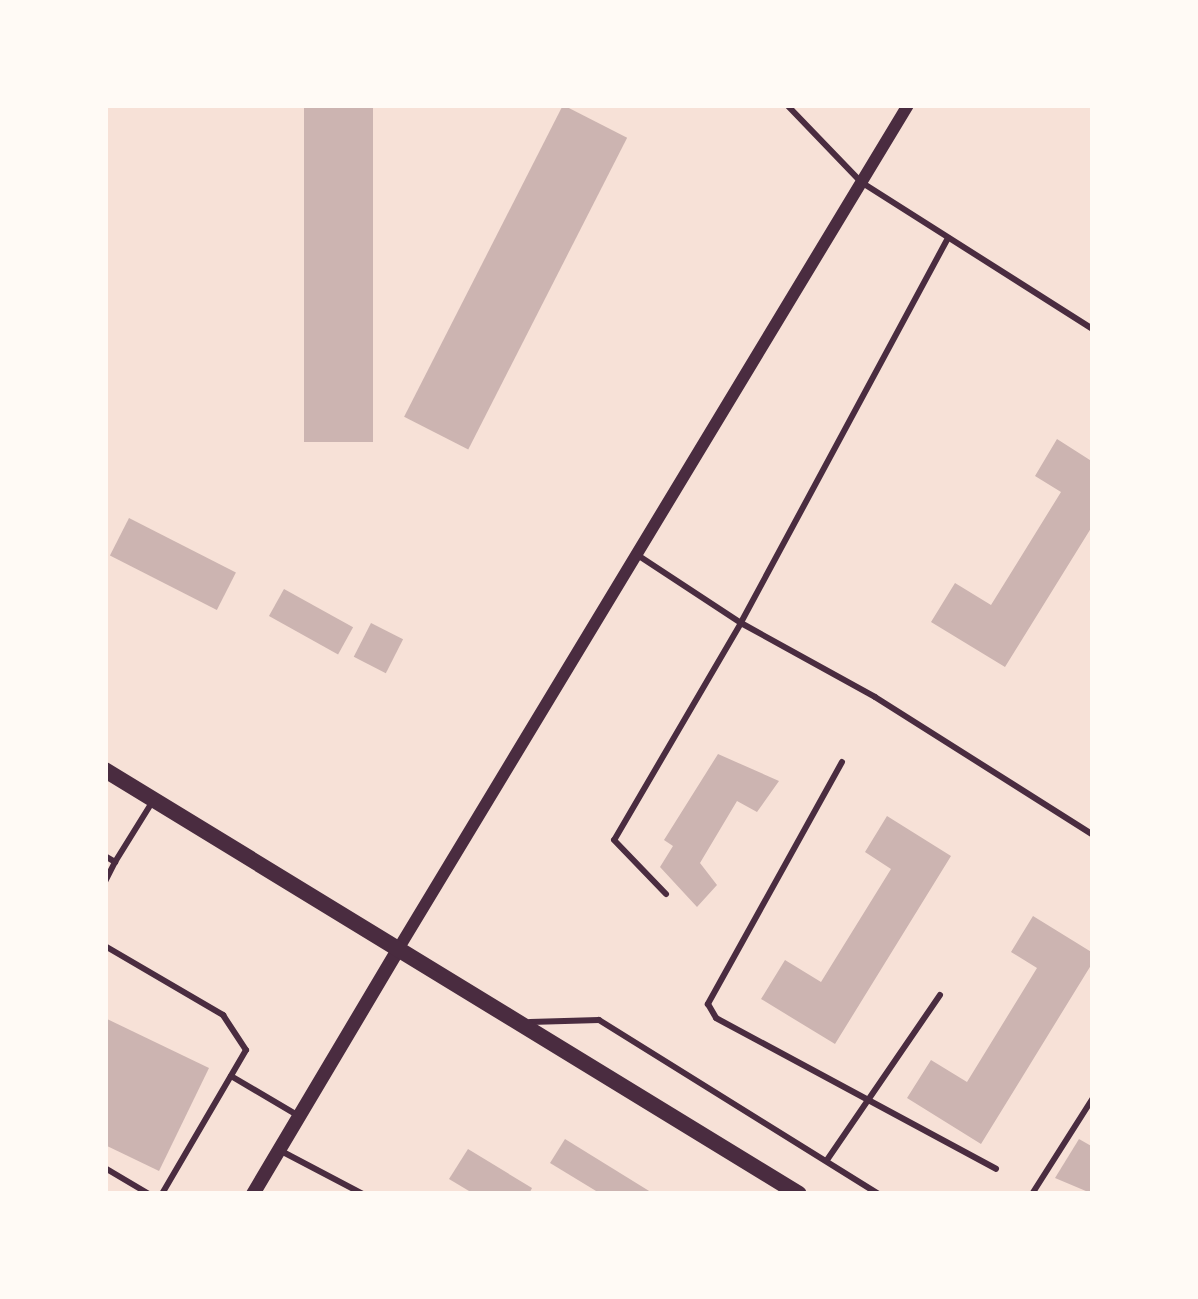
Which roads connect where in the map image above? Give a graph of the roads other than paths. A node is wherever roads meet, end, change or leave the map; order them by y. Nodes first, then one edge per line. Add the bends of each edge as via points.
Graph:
1 (787, 105) edge
2 (908, 105) edge
3 (861, 182) junction
4 (948, 238) junction
5 (1093, 329) edge
6 (636, 554) junction
7 (741, 623) junction
8 (842, 762) dead end
9 (105, 770) edge
10 (154, 799) junction
11 (1093, 835) edge
12 (105, 856) edge
13 (115, 862) junction
14 (105, 882) edge
15 (666, 894) dead end
16 (105, 946) edge
17 (397, 951) junction
18 (940, 995) dead end
19 (515, 1022) junction
20 (231, 1076) junction
21 (871, 1096) junction
22 (1093, 1098) edge
23 (299, 1116) junction
24 (279, 1150) junction
25 (827, 1160) junction
26 (105, 1168) edge
27 (996, 1169) dead end
28 (149, 1194) edge
29 (162, 1194) edge
30 (253, 1194) edge
31 (363, 1194) edge
32 (799, 1194) edge
33 (878, 1194) edge
34 (1032, 1194) edge

1 - 3 lane
2 - 3 street
3 - 4 lane
3 - 6 street
4 - 5 lane
4 - 7 lane
6 - 7 lane
6 - 17 street
7 - 11 lane
7 - 15 lane via 614,840
8 - 21 lane via 708,1004 716,1018
9 - 10 main road
10 - 13 lane
10 - 17 main road
12 - 13 lane
13 - 14 lane
16 - 20 lane via 223,1015 246,1050
17 - 19 main road
17 - 23 street
18 - 21 lane
19 - 25 lane via 599,1020
19 - 32 main road
20 - 23 lane
20 - 29 lane
21 - 25 lane
21 - 27 lane
22 - 34 lane
23 - 24 street
24 - 30 street
24 - 31 lane
25 - 33 lane
26 - 28 lane

